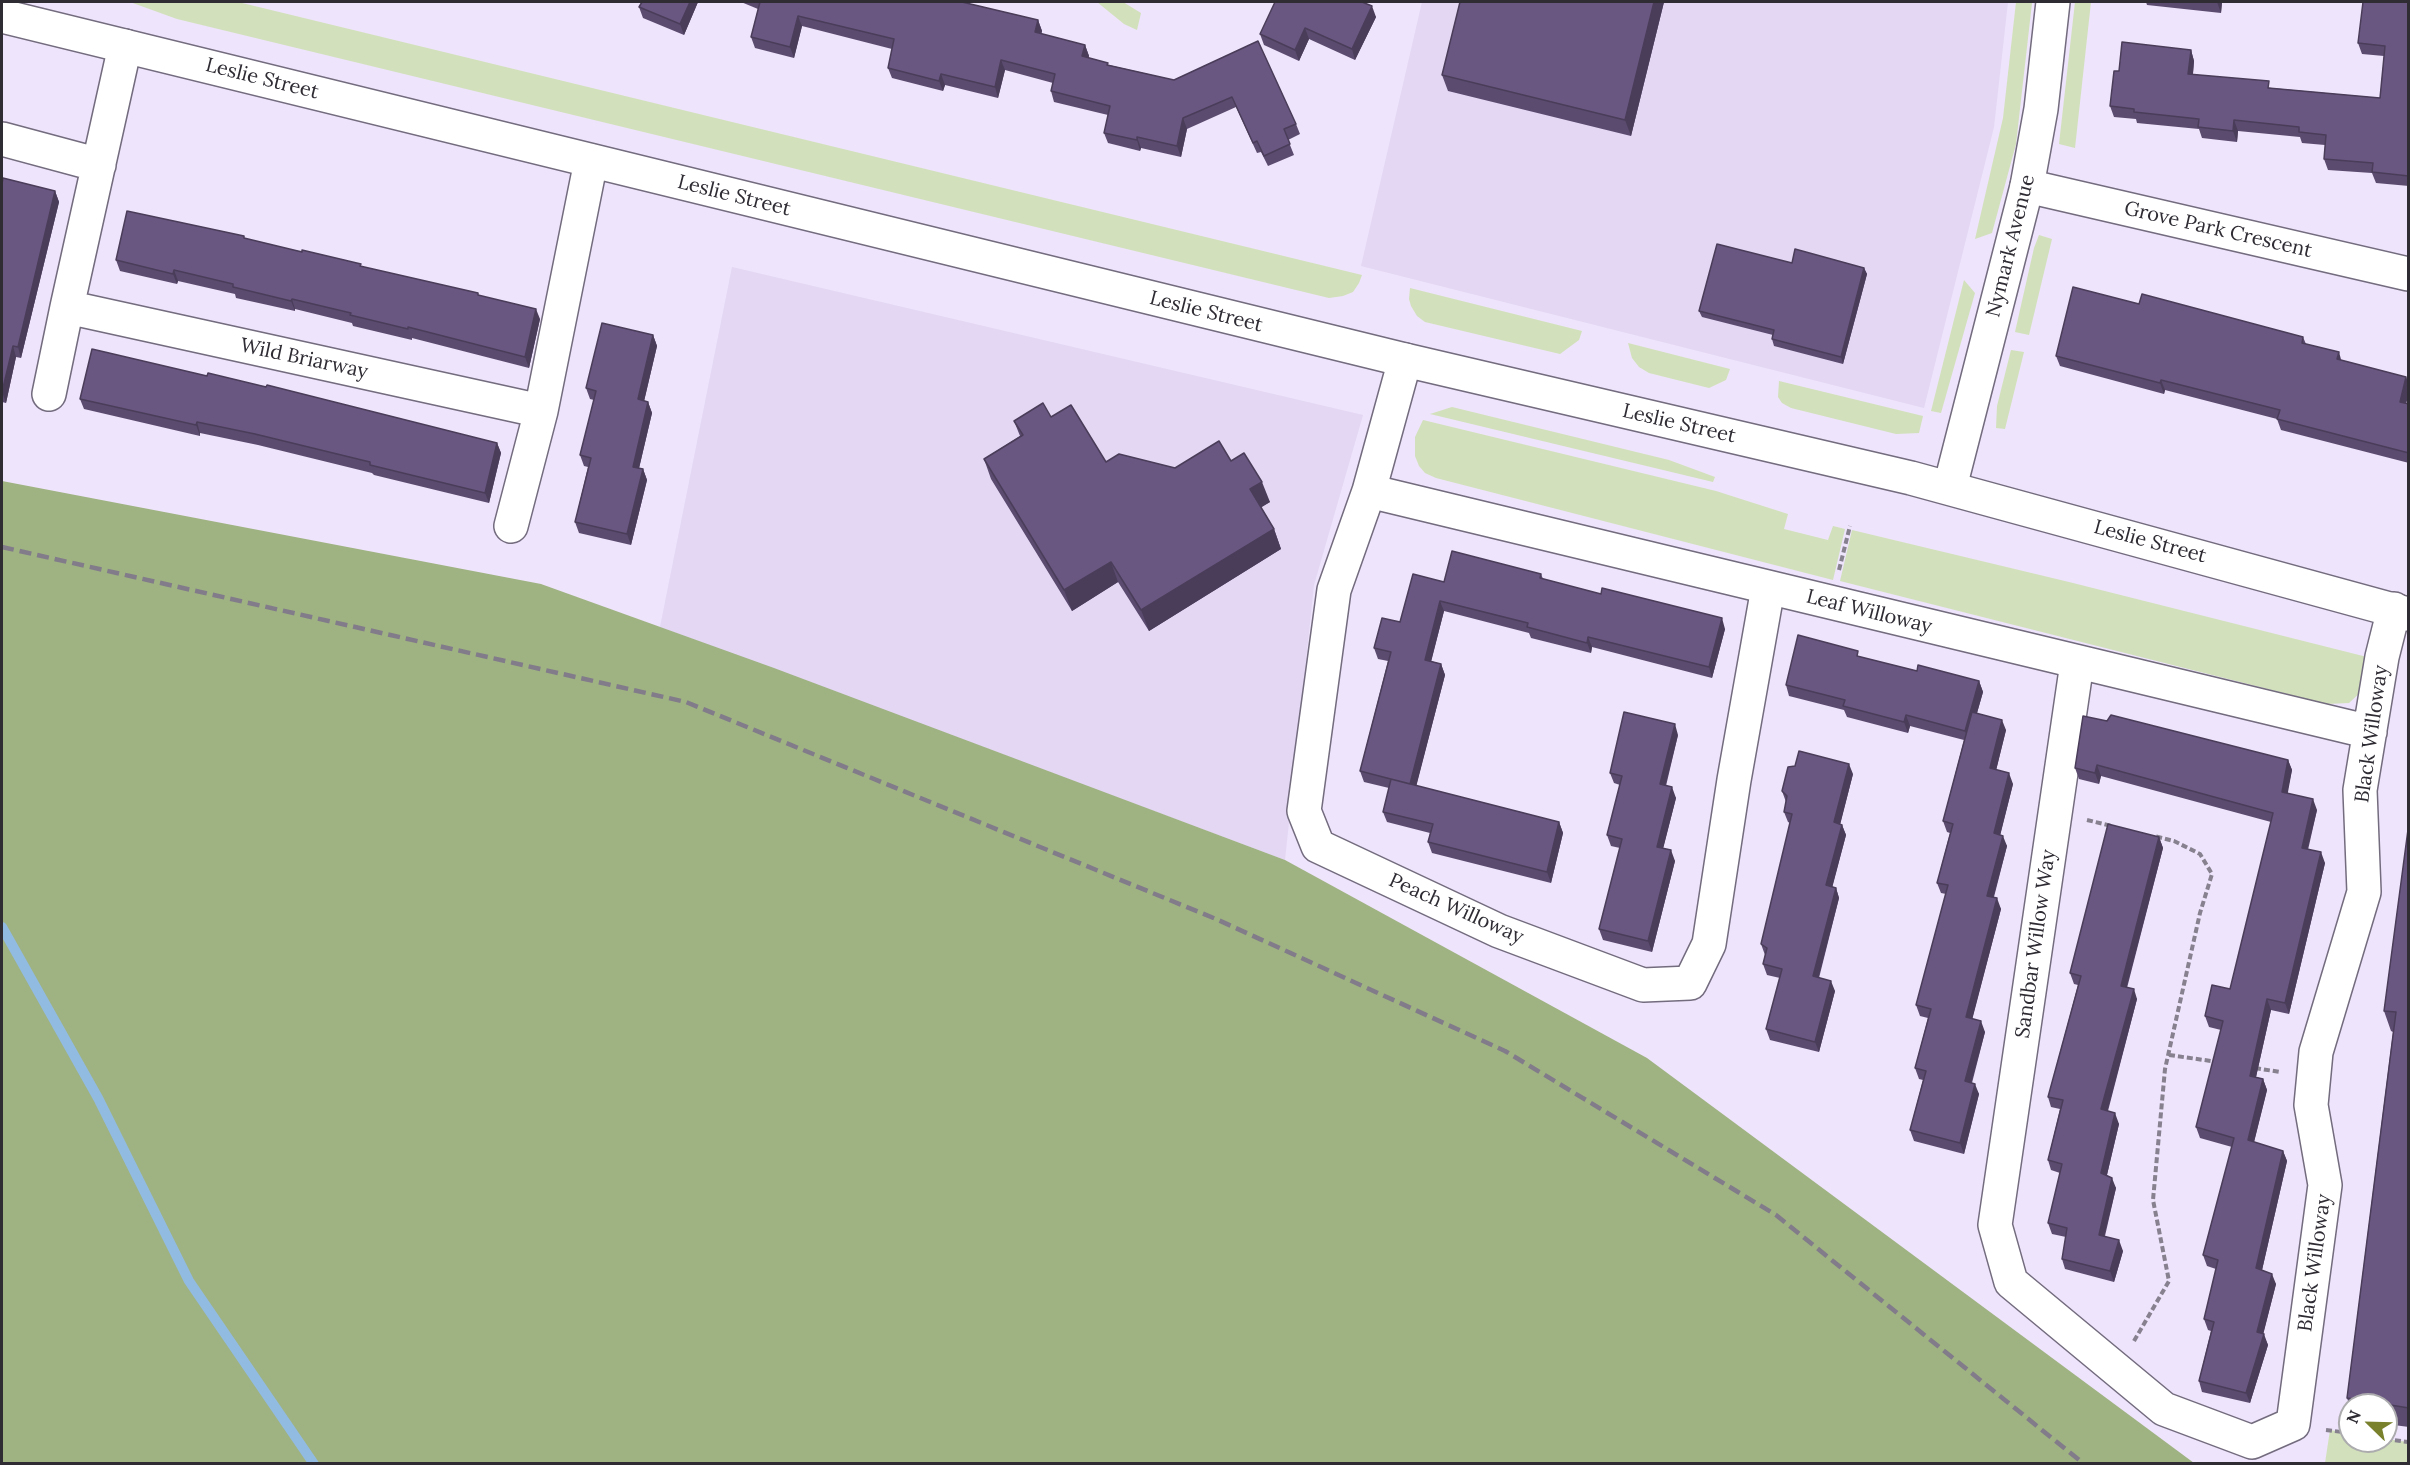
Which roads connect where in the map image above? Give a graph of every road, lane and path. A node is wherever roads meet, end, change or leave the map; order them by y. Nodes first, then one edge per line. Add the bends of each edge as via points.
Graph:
1 (2053, 2) edge
2 (2, 16) edge
3 (125, 45) junction
4 (2, 139) edge
5 (591, 160) junction
6 (99, 165) junction
7 (2027, 186) junction
8 (2409, 274) edge
9 (67, 307) junction
10 (1405, 360) junction
11 (49, 394) dead end
12 (541, 411) junction
13 (1950, 488) junction
14 (1369, 491) junction
15 (511, 526) dead end
16 (1850, 526) dead end
17 (1768, 588) junction
18 (1831, 603) junction
19 (2401, 611) edge
20 (2078, 663) junction
21 (2370, 732) junction
22 (2055, 812) junction
23 (2120, 828) edge
24 (2152, 836) edge
25 (2169, 1055) junction
26 (2224, 1063) edge
27 (2247, 1067) edge
28 (2313, 1077) junction
29 (1995, 1225) joint
30 (2117, 1370) junction

1 - 7 street, Nymark Avenue via 2041,109
2 - 3 street, Leslie Street
3 - 5 street, Leslie Street
3 - 6 street
4 - 6 street
5 - 10 street, Leslie Street
5 - 12 street
6 - 9 street
7 - 8 street, Grove Park Crescent
7 - 13 street, Nymark Avenue
9 - 11 street
9 - 12 street, Wild Briarway
10 - 13 street, Leslie Street
10 - 14 street, Peach Willoway
12 - 15 street
13 - 19 street, Leslie Street
14 - 17 street, Leaf Willoway
14 - 17 street, Peach Willoway via 1334,590 1304,811 1318,846 1498,931 1643,985 1690,983 1709,944
16 - 18 path
17 - 18 street, Leaf Willoway
18 - 20 street, Leaf Willoway
19 - 21 street, Black Willoway via 2382,657
20 - 21 street, Leaf Willoway
20 - 22 street, Sandbar Willow Way
21 - 28 street, Black Willoway via 2360,790 2364,892 2316,1052
22 - 23 path
22 - 29 street, Sandbar Willow Way
24 - 25 path via 2174,841 2200,854 2212,874
25 - 26 path
25 - 30 path via 2153,1200 2169,1281
27 - 28 path
28 - 30 street, Black Willoway via 2310,1105 2325,1185 2292,1424 2252,1442 2164,1409
29 - 30 street, Black Willoway via 2011,1282

